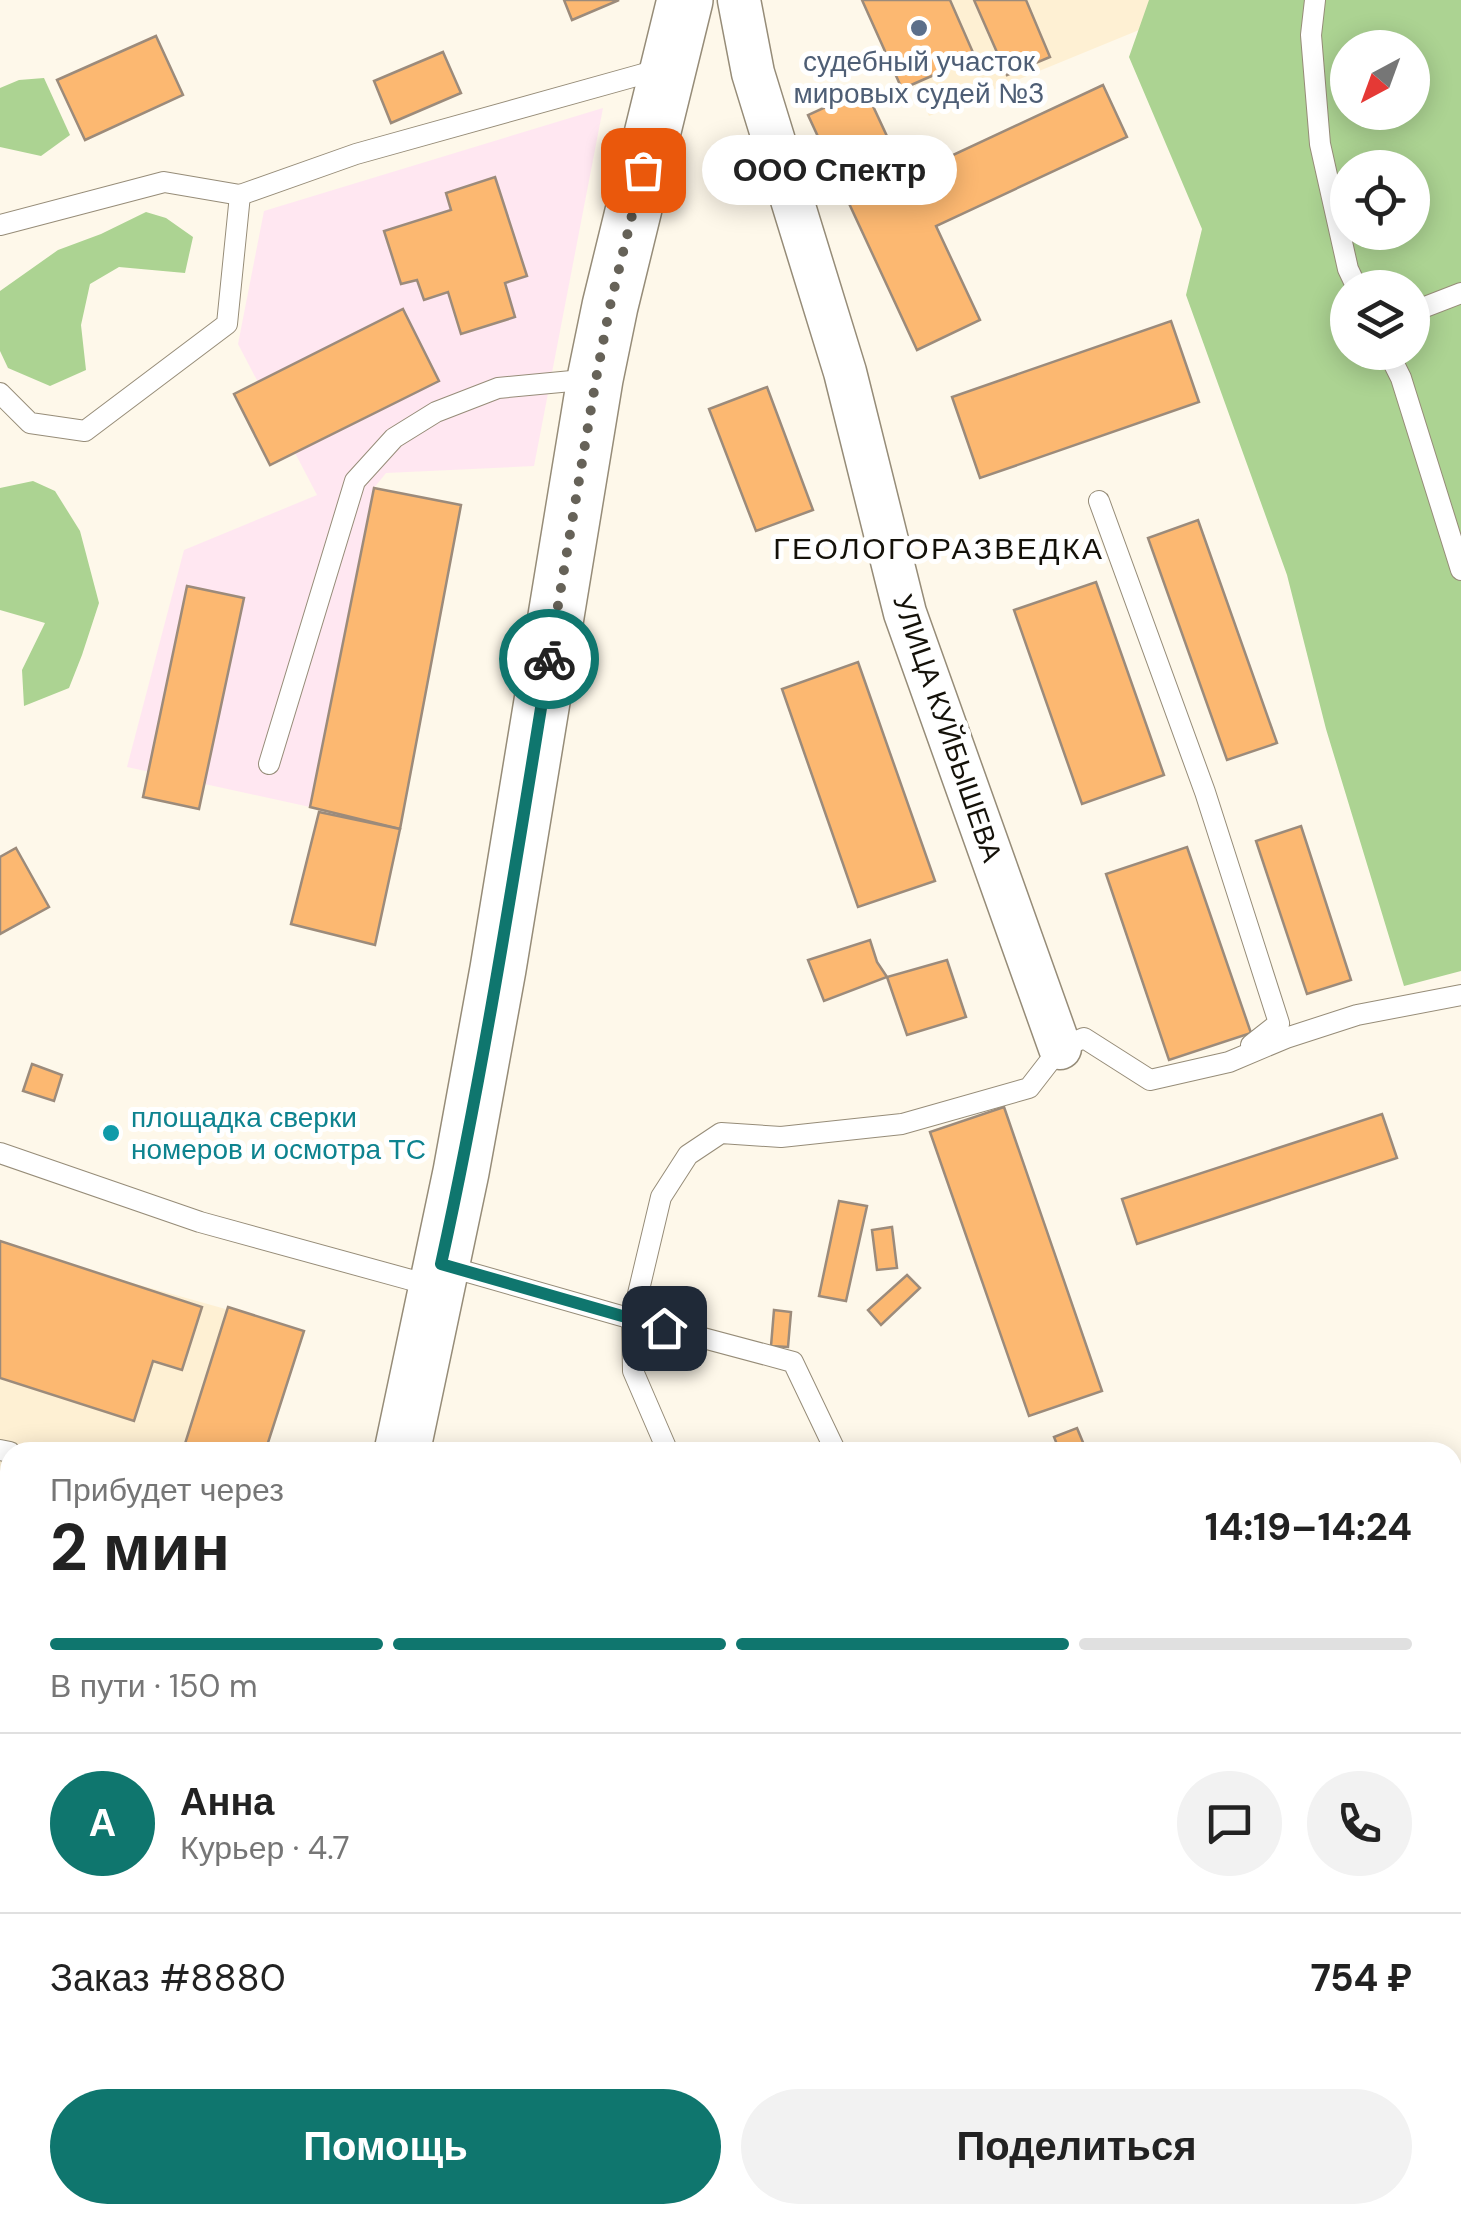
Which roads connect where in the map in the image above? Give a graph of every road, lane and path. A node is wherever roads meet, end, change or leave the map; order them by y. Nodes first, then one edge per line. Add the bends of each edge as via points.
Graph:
1 (685, 0) edge
2 (739, 0) edge
3 (1314, 0) edge
4 (668, 67) junction
5 (240, 195) junction
6 (0, 225) edge
7 (1348, 270) edge
8 (1461, 293) edge
9 (1430, 305) edge
10 (1397, 370) edge
11 (596, 379) junction
12 (0, 393) edge
13 (1099, 501) dead end
14 (1461, 570) edge
15 (269, 764) dead end
16 (1461, 995) edge
17 (1060, 1048) junction
18 (1229, 1062) junction
19 (0, 1153) edge
20 (438, 1275) junction
21 (632, 1319) junction
22 (404, 1442) edge
23 (664, 1442) edge
24 (831, 1442) edge

1 - 4 main road
2 - 17 street, УЛИЦА КУЙБЫШЕВА via 753,73 845,372 906,612
3 - 7 lane via 1320,144
4 - 5 lane via 356,154
4 - 11 main road
5 - 6 lane via 164,182
5 - 12 lane via 228,324 85,431 30,423
8 - 9 lane
10 - 14 lane
11 - 15 lane via 498,388 436,412 394,438 355,481
11 - 20 main road via 498,969
13 - 18 lane via 1206,792 1279,1023
16 - 18 lane via 1357,1015
17 - 18 lane via 1084,1038 1150,1080
17 - 21 lane via 1029,1088 902,1124 781,1137 721,1133 688,1155 661,1197
19 - 20 lane via 200,1222
20 - 21 lane
20 - 22 main road
21 - 23 lane via 633,1371
21 - 24 lane via 793,1362

